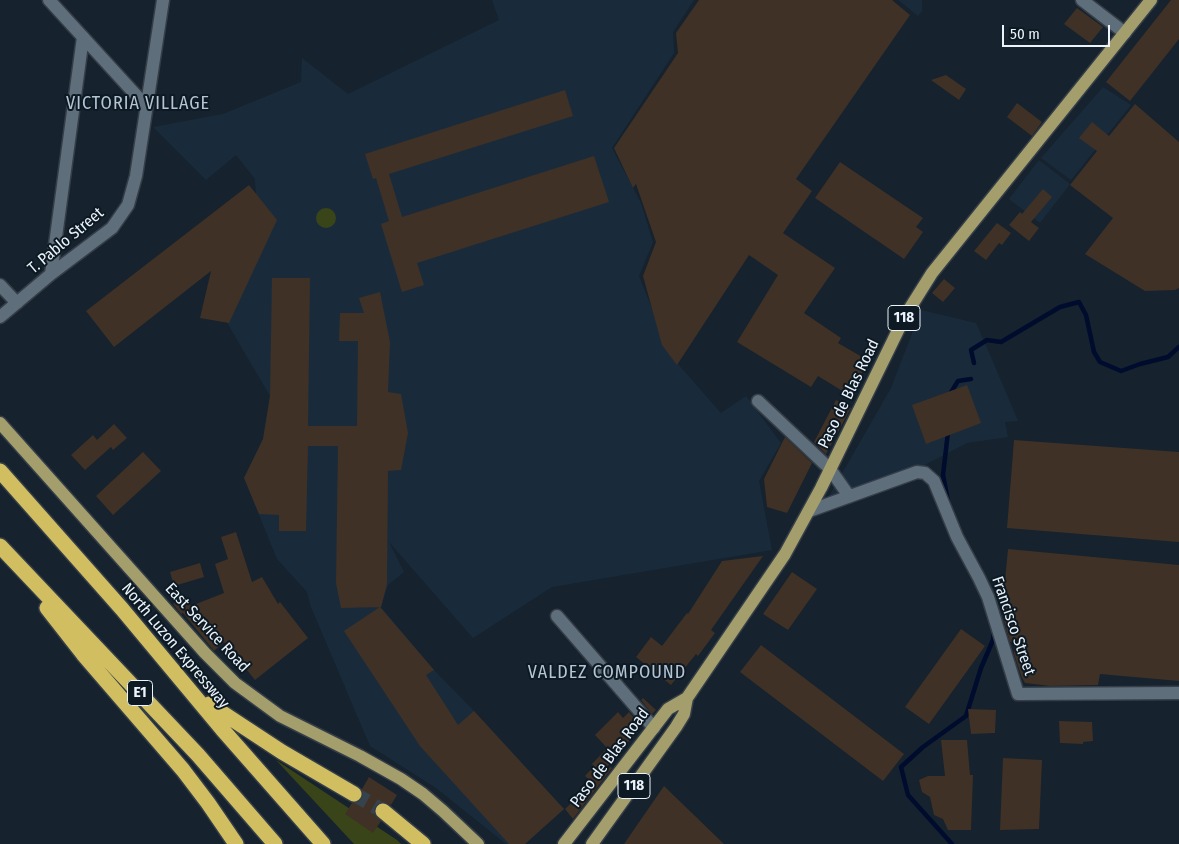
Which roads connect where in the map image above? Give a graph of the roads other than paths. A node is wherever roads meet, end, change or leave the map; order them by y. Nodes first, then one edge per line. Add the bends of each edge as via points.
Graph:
1 (49, 0) edge
2 (163, 0) edge
3 (1082, 0) edge
4 (1151, 0) edge
5 (1125, 33) junction
6 (83, 37) junction
7 (146, 106) junction
8 (51, 274) junction
9 (0, 285) edge
10 (17, 302) junction
11 (0, 317) edge
12 (758, 402) dead end
13 (0, 423) edge
14 (830, 469) junction
15 (0, 471) edge
16 (849, 496) junction
17 (809, 511) junction
18 (0, 547) edge
19 (122, 609) junction
20 (557, 616) dead end
21 (1179, 694) edge
22 (687, 698) junction
23 (654, 728) junction
24 (354, 794) tunnel mouth
25 (383, 811) tunnel mouth
26 (474, 842) edge
27 (236, 844) edge
28 (275, 844) edge
29 (323, 844) edge
30 (424, 844) edge
31 (564, 844) edge
32 (592, 844) edge

1 - 6 street
2 - 7 street, T. Pablo Street
3 - 5 street
4 - 5 main road, Paso de Blas Road / 118
5 - 14 main road, Paso de Blas Road / 118 via 932,273 904,316
6 - 7 street
6 - 8 street
7 - 8 street, T. Pablo Street via 136,176 128,205 112,228
8 - 10 street, T. Pablo Street
9 - 10 street
10 - 11 street, T. Pablo Street
12 - 14 street
13 - 26 main road, East Service Road via 235,683 280,716 401,779 443,811
14 - 16 street
14 - 17 main road, Paso de Blas Road / 118
15 - 19 highway, North Luzon Expressway / E1
16 - 17 street, Francisco Street
16 - 21 street, Francisco Street via 917,472 926,473 934,481 957,537 988,597 1018,694
17 - 22 main road, Paso de Blas Road / 118 via 767,582
18 - 27 highway via 83,654 183,770
18 - 28 highway, E1 via 198,755
19 - 24 highway via 210,705
19 - 29 highway, North Luzon Expressway / E1
20 - 23 street
22 - 23 main road, Paso de Blas Road / 118 via 668,709
22 - 32 main road, Paso de Blas Road / 118 via 684,714 676,727
23 - 31 main road, Paso de Blas Road / 118
25 - 30 highway

